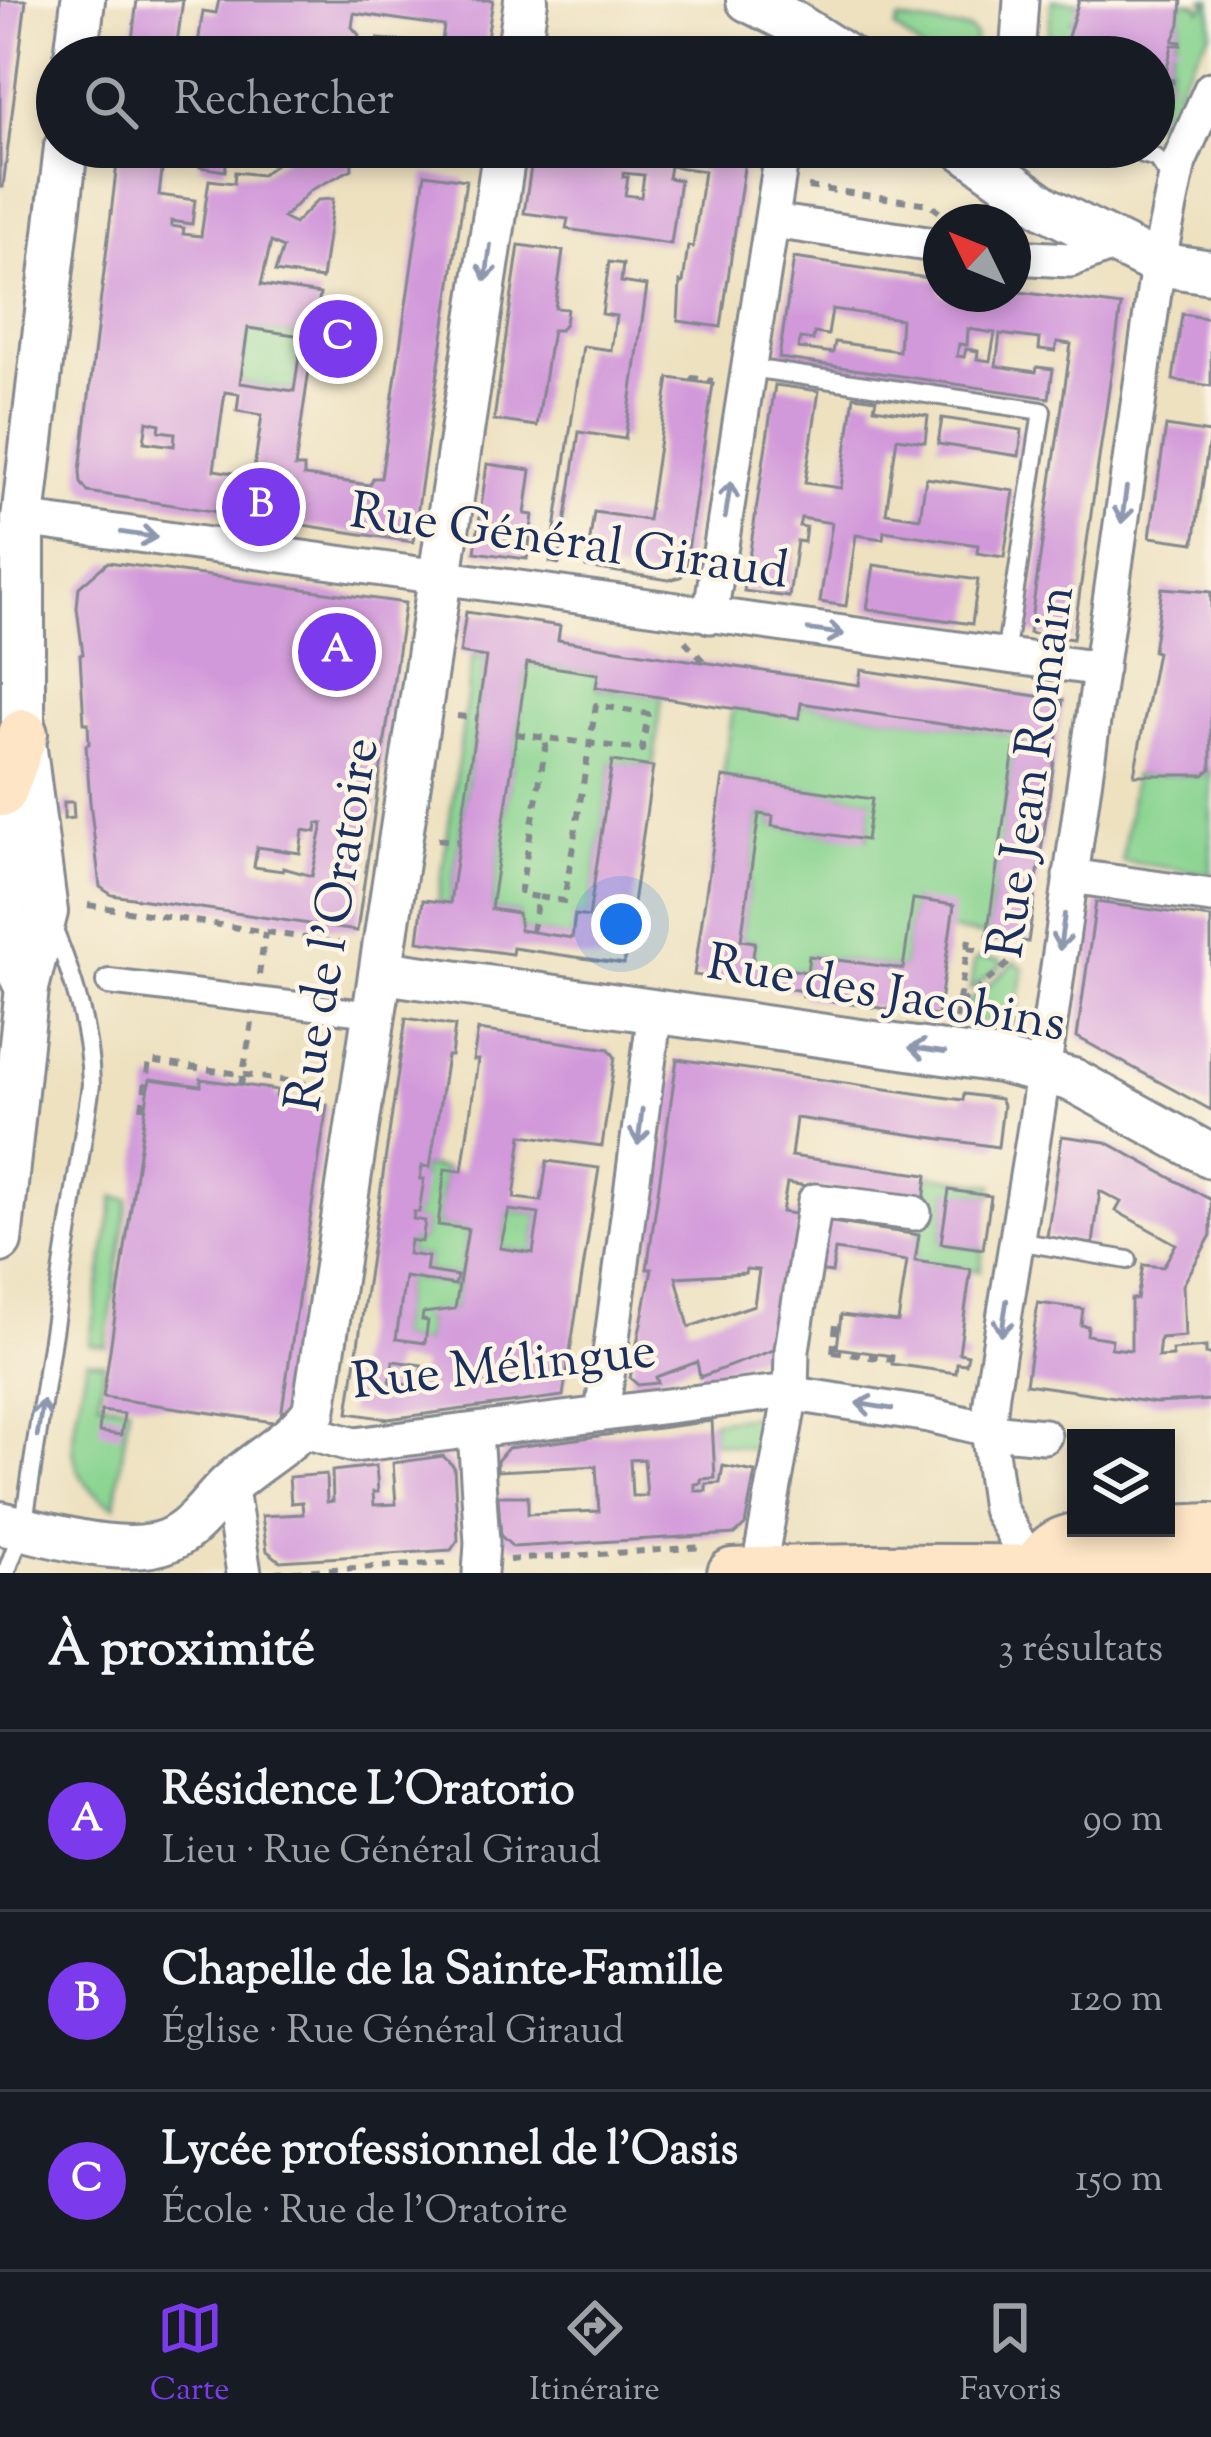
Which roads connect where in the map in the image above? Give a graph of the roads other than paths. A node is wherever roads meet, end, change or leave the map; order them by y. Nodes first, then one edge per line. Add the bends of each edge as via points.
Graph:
1 (83, 0) edge
2 (526, 0) edge
3 (748, 0) edge
4 (1021, 0) edge
5 (79, 36) edge
6 (521, 36) edge
7 (811, 36) edge
8 (1018, 36) edge
9 (1211, 89) edge
10 (64, 168) edge
11 (502, 168) edge
12 (781, 168) edge
13 (999, 168) edge
14 (1164, 168) edge
15 (1174, 182) junction
16 (772, 221) junction
17 (1117, 242) junction
18 (923, 243) edge
19 (1031, 258) edge
20 (1158, 264) junction
21 (1211, 272) edge
22 (750, 368) junction
23 (23, 519) junction
24 (442, 578) junction
25 (710, 616) junction
26 (1005, 656) junction
27 (1101, 669) junction
28 (23, 734) junction
29 (2, 792) edge
30 (1070, 876) junction
31 (1211, 896) edge
32 (46, 913) junction
33 (375, 960) junction
34 (109, 982) dead end
35 (14, 987) edge
36 (655, 1011) junction
37 (364, 1013) dead end
38 (1042, 1071) junction
39 (1211, 1156) edge
40 (914, 1214) dead end
41 (0, 1241) edge
42 (1017, 1241) junction
43 (1128, 1260) dead end
44 (791, 1393) junction
45 (602, 1414) junction
46 (301, 1430) junction
47 (988, 1430) junction
48 (475, 1431) junction
49 (1044, 1436) dead end
50 (230, 1484) junction
51 (11, 1525) edge
52 (1211, 1528) edge
53 (480, 1566) edge
54 (738, 1566) edge
55 (1211, 1568) edge
56 (1033, 1571) edge
57 (1109, 1572) edge
58 (6, 1573) edge
59 (244, 1573) edge

1 - 5 street
2 - 6 street
3 - 7 street
4 - 8 street
9 - 15 street, Rue Jean Romain
10 - 23 street
11 -> 24 street, Rue de l'Oratoire
12 - 16 street
13 - 17 street via 1046,208
14 - 15 lane
15 - 20 street, Rue Jean Romain
16 - 18 street
16 - 22 street
17 - 19 street via 1070,260
17 - 20 street
20 - 21 street
20 -> 27 street, Rue Jean Romain via 1120,423
25 -> 22 street
22 - 26 lane via 1052,412
23 -> 24 street, Rue Général Giraud
23 - 28 street
24 - 25 street, Rue Général Giraud
24 - 33 street, Rue de l'Oratoire
25 -> 26 street, Rue Général Giraud
26 - 27 street, Rue Général Giraud
27 - 30 street, Rue Jean Romain
28 - 29 main road
28 - 32 street
29 - 35 street
30 - 31 street
30 -> 38 street, Rue Jean Romain
32 - 35 street
51 -> 32 lane via 91,1085 83,1017
33 - 36 street, Rue des Jacobins
33 - 46 street, Rue de l'Oratoire via 322,1375
34 - 37 street
35 - 41 street
38 -> 36 street, Rue des Jacobins
36 -> 45 street
38 - 39 street, Rue des Jacobins
38 - 42 street, Rue Jean Romain
40 - 44 street via 815,1201
42 - 43 lane
42 -> 47 street, Rue Jean Romain
44 - 45 street, Rue Mélingue
47 -> 44 street, Rue Mélingue
44 - 54 street
45 - 48 street, Rue Mélingue
46 - 48 street, Rue Mélingue via 354,1445
46 - 50 street, Rue Mélingue
47 - 49 street, Rue Mélingue
47 - 56 street, Rue Jean Romain via 999,1509
48 - 53 street
50 - 51 street, Rue Mélingue via 192,1525 150,1545
50 - 59 street
51 - 58 lane
52 - 56 main road via 1084,1535 1060,1542
54 - 56 main road
55 - 57 main road
56 - 57 main road

